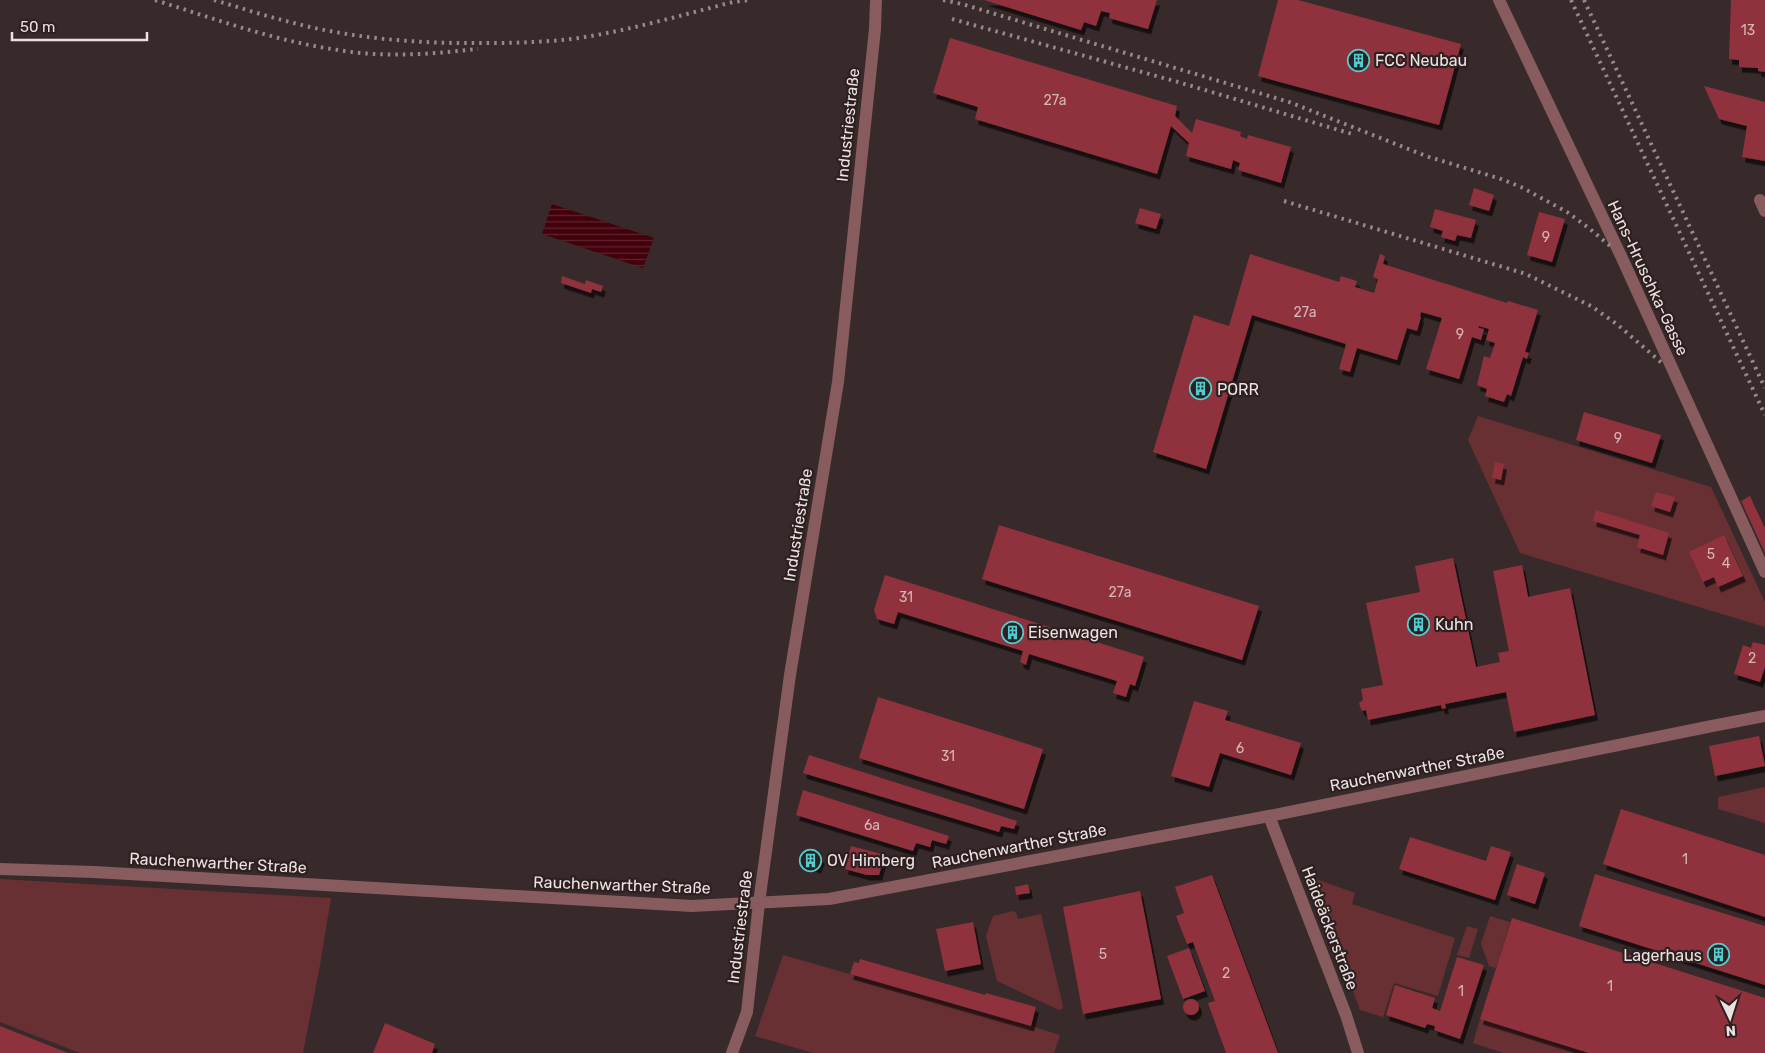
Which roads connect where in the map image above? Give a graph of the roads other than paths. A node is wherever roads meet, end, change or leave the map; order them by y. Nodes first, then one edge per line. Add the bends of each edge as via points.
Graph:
1 (876, 0) edge
2 (1499, 0) edge
3 (1765, 572) edge
4 (1765, 716) edge
5 (1269, 816) junction
6 (0, 869) edge
7 (759, 903) junction
8 (732, 1053) edge
9 (1358, 1053) edge

1 - 7 street, Industriestraße via 838,382 790,674
2 - 3 street, Hans-Hruschka-Gasse via 1621,256
4 - 5 street, Rauchenwarther Straße
5 - 7 street, Rauchenwarther Straße via 830,898
5 - 9 street, Haideäckerstraße
6 - 7 street, Rauchenwarther Straße via 692,906
7 - 8 street, Industriestraße via 747,1012

